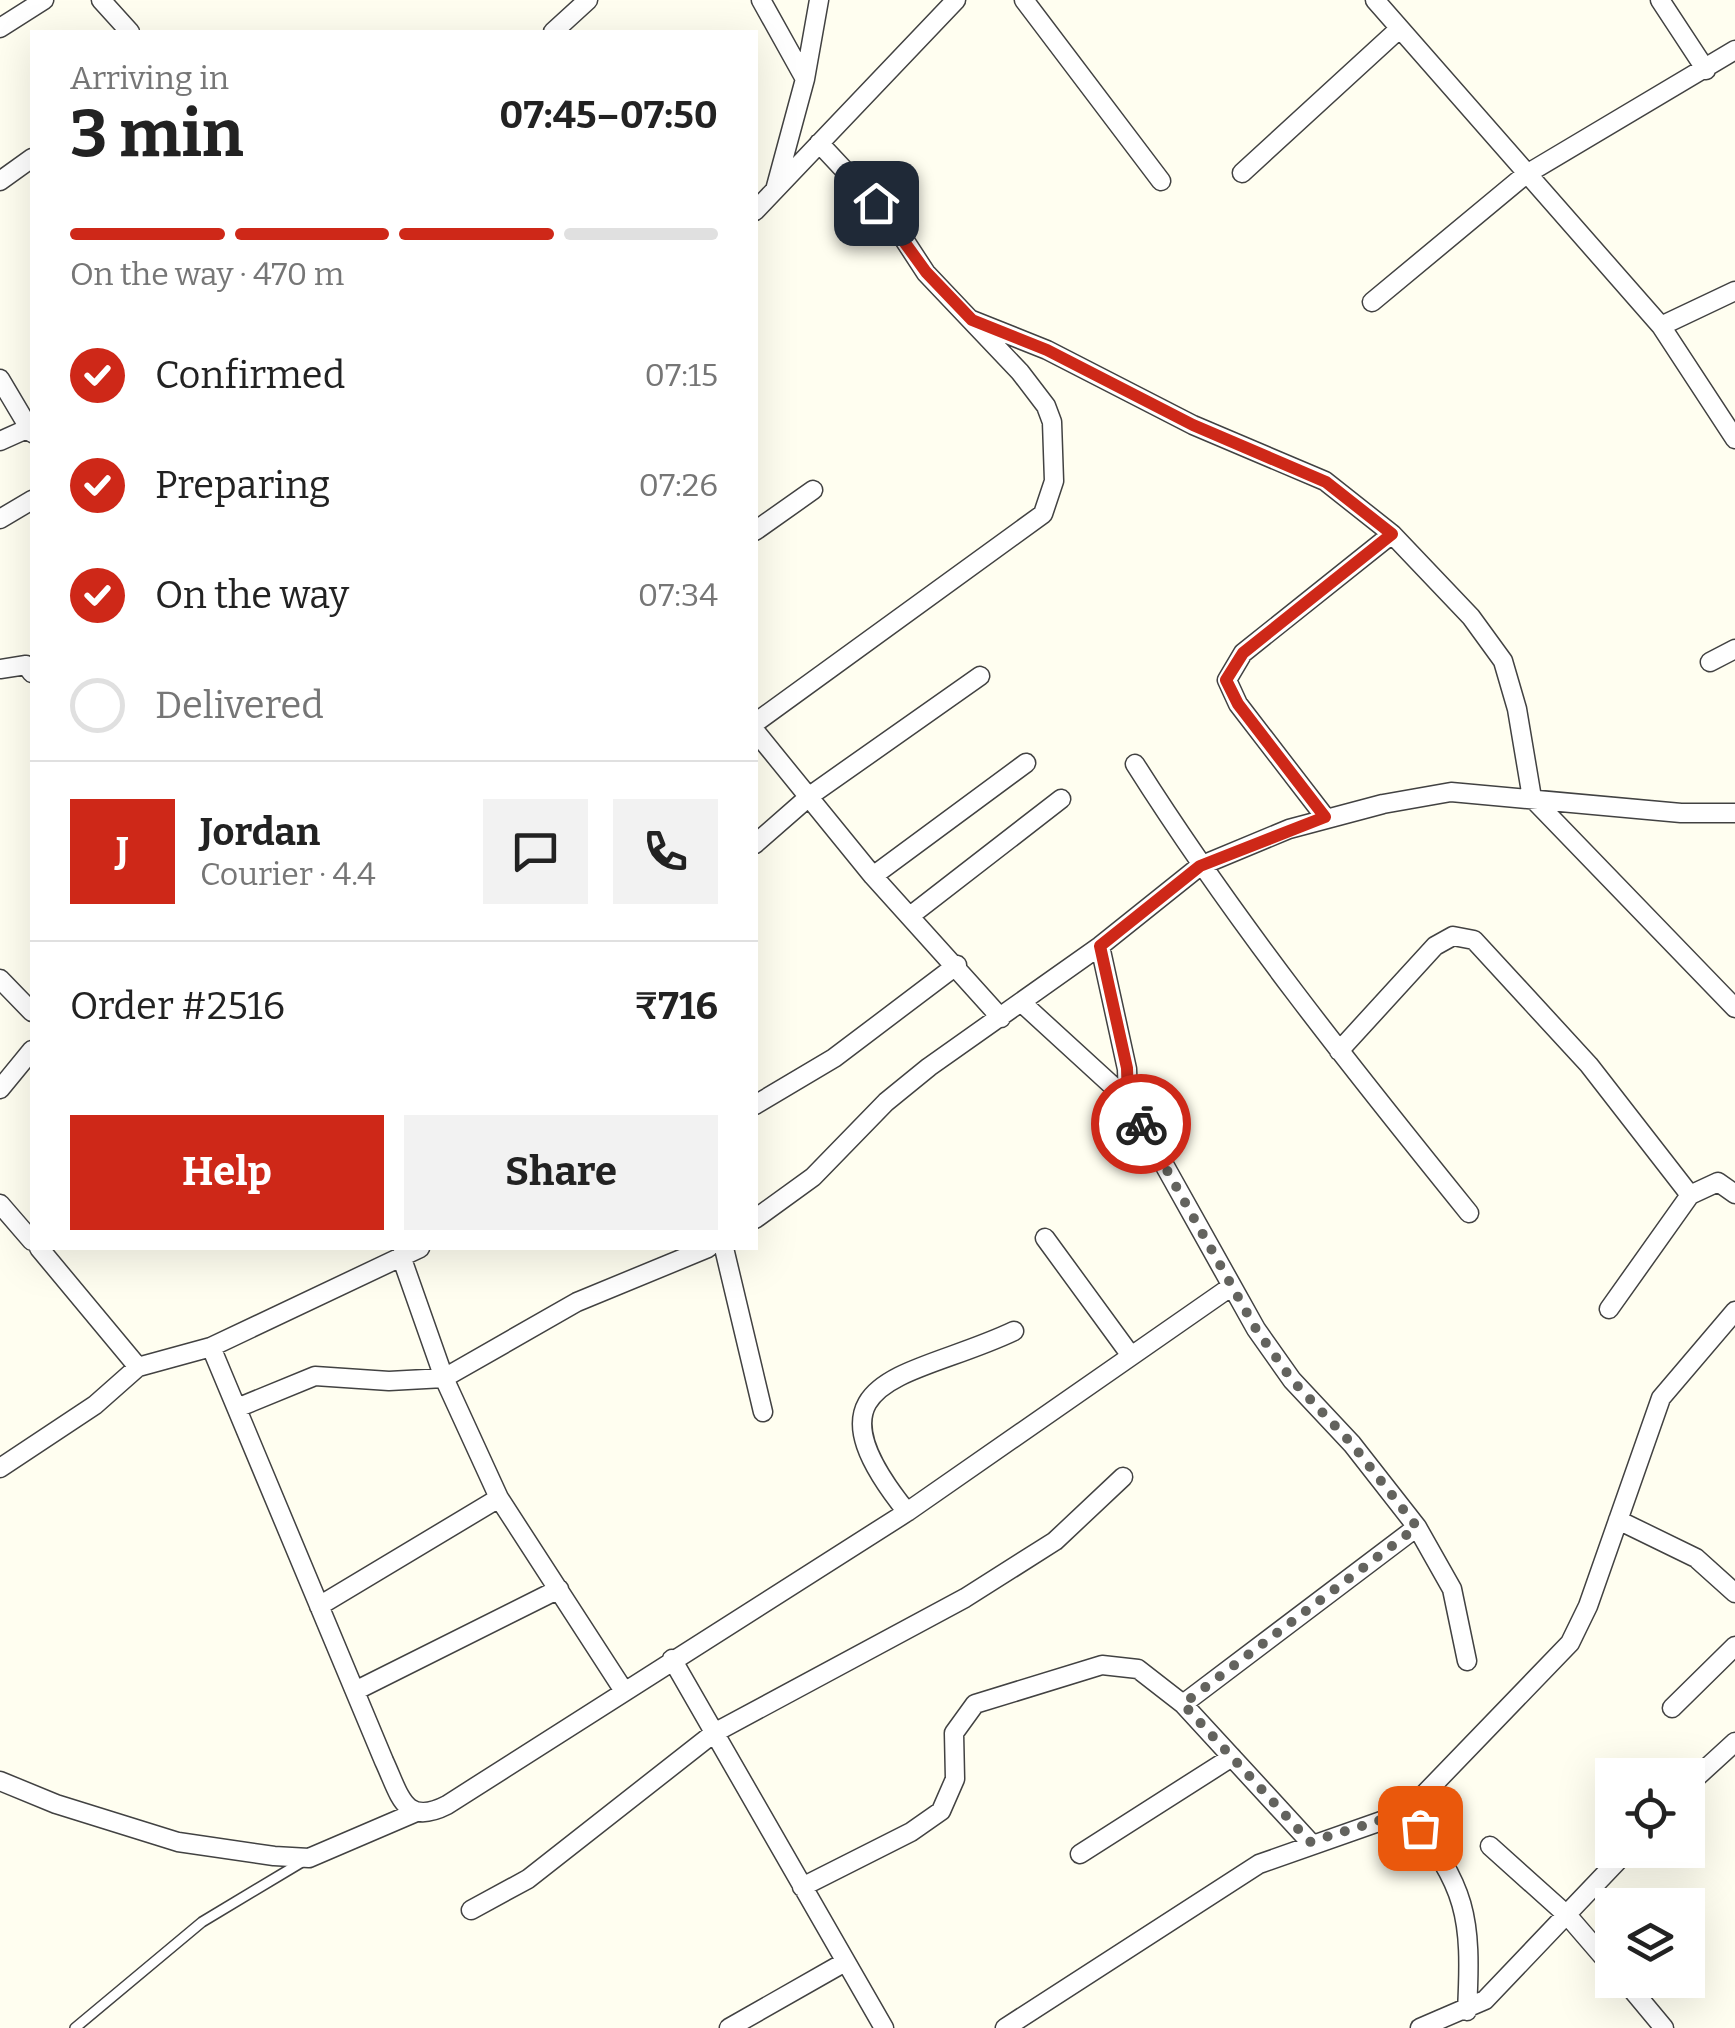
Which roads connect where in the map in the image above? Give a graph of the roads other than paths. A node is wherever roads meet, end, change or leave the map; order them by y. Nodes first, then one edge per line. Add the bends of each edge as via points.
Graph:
1 (44, 0) edge
2 (101, 0) edge
3 (588, 0) edge
4 (761, 0) edge
5 (819, 0) edge
6 (956, 0) edge
7 (1024, 0) edge
8 (1375, 0) edge
9 (1660, 0) edge
10 (0, 28) edge
11 (128, 30) edge
12 (555, 30) edge
13 (1398, 30) junction
14 (1735, 50) edge
15 (1706, 70) junction
16 (805, 79) junction
17 (819, 143) junction
18 (30, 159) edge
19 (1242, 173) dead end
20 (1525, 175) junction
21 (0, 181) edge
22 (1162, 181) dead end
23 (775, 190) junction
24 (758, 208) edge
25 (1735, 291) edge
26 (1372, 302) dead end
27 (972, 320) junction
28 (1661, 326) junction
29 (0, 379) edge
30 (30, 428) edge
31 (30, 430) edge
32 (1735, 440) edge
33 (0, 441) edge
34 (813, 490) dead end
35 (30, 501) edge
36 (0, 519) edge
37 (758, 529) edge
38 (1392, 534) junction
39 (1735, 649) edge
40 (1710, 662) dead end
41 (0, 669) edge
42 (30, 670) edge
43 (980, 676) dead end
44 (758, 721) edge
45 (758, 734) edge
46 (1026, 763) dead end
47 (1135, 764) dead end
48 (811, 795) junction
49 (1532, 798) junction
50 (1061, 799) dead end
51 (1735, 813) edge
52 (1325, 817) junction
53 (758, 841) edge
54 (1200, 866) junction
55 (873, 876) junction
56 (910, 916) junction
57 (1100, 946) junction
58 (957, 964) junction
59 (0, 979) edge
60 (1022, 1003) junction
61 (1735, 1008) edge
62 (30, 1010) edge
63 (1000, 1018) junction
64 (1339, 1051) junction
65 (30, 1052) edge
66 (0, 1089) edge
67 (1128, 1100) junction
68 (758, 1103) edge
69 (1690, 1194) junction
70 (1735, 1194) edge
71 (0, 1204) edge
72 (1469, 1213) dead end
73 (758, 1217) edge
74 (30, 1238) edge
75 (1045, 1238) dead end
76 (41, 1250) edge
77 (415, 1250) edge
78 (703, 1250) edge
79 (724, 1250) edge
80 (400, 1256) junction
81 (1232, 1286) junction
82 (1609, 1310) dead end
83 (1735, 1311) edge
84 (1014, 1331) dead end
85 (211, 1347) junction
86 (1129, 1353) junction
87 (138, 1366) junction
88 (444, 1378) junction
89 (237, 1408) junction
90 (763, 1412) dead end
91 (2, 1464) edge
92 (1123, 1478) dead end
93 (499, 1498) junction
94 (907, 1512) junction
95 (1618, 1520) junction
96 (1417, 1527) junction
97 (559, 1589) junction
98 (1735, 1593) edge
99 (319, 1606) junction
100 (1735, 1646) edge
101 (672, 1659) junction
102 (1467, 1661) dead end
103 (355, 1691) junction
104 (624, 1691) junction
105 (1183, 1704) junction
106 (1672, 1708) dead end
107 (714, 1733) junction
108 (1735, 1742) edge
109 (1232, 1758) junction
110 (1705, 1770) edge
111 (0, 1780) edge
112 (1407, 1812) junction
113 (414, 1813) junction
114 (1310, 1842) junction
115 (1490, 1846) dead end
116 (1080, 1854) dead end
117 (308, 1858) junction
118 (1612, 1868) edge
119 (802, 1887) junction
120 (471, 1910) dead end
121 (1568, 1916) junction
122 (1595, 1947) edge
123 (845, 1962) junction
124 (1639, 1998) edge
125 (1468, 2010) junction
126 (76, 2028) edge
127 (729, 2028) edge
128 (883, 2028) edge
129 (1006, 2028) edge
130 (1420, 2028) edge
131 (1664, 2028) edge

1 - 10 street
2 - 11 street
3 - 12 street
4 - 16 street
5 - 16 street
6 - 17 street
7 - 22 street
8 - 13 street
9 - 15 street
13 - 19 street
13 - 20 street
14 - 15 street
15 - 20 street
16 - 23 street
17 - 23 street
17 - 27 street
18 - 21 street
20 - 26 street
20 - 28 street
23 - 24 street
25 - 28 street
27 - 38 street via 1326,482
27 - 44 street via 1046,406 1054,450 1051,501 1022,531
28 - 32 street
29 - 30 street
31 - 33 street
34 - 37 street
35 - 36 street
38 - 49 street via 1504,660
38 - 52 street via 1243,653 1226,680
39 - 40 street
41 - 42 street via 16,664
43 - 48 street
45 - 48 street
46 - 55 street
47 - 54 street
48 - 53 street
48 - 55 street
49 - 51 street
49 - 52 street via 1451,792
49 - 61 street
50 - 56 street
52 - 54 street
54 - 57 street
54 - 64 street
55 - 56 street
56 - 58 street
57 - 60 street
57 - 67 street
58 - 63 street
58 - 68 street via 834,1058
59 - 62 street
60 - 63 street
60 - 67 street
63 - 73 street via 886,1102 813,1177
64 - 69 street via 1434,946 1453,936 1468,938 1589,1065
64 - 72 street
65 - 66 street
67 - 81 street
69 - 70 street via 1718,1182
69 - 82 street
71 - 74 street
75 - 86 street
76 - 87 street
77 - 80 street
78 - 88 street via 577,1302
79 - 90 street
80 - 85 street
80 - 88 street
81 - 86 street
81 - 96 street via 1292,1380
83 - 95 street via 1662,1398
84 - 94 street via 906,1372 864,1405 868,1458
85 - 87 street
85 - 89 street
86 - 94 street
87 - 91 street via 95,1405
88 - 89 street via 315,1376
88 - 93 street
89 - 99 street
92 - 107 street via 1055,1541 965,1598
93 - 97 street
93 - 99 street
94 - 101 street
95 - 98 street via 1696,1558
95 - 112 street via 1570,1643
96 - 102 street via 1452,1589
96 - 105 street
97 - 103 street
97 - 104 street
99 - 103 street
100 - 106 street
101 - 104 street
101 - 107 street
103 - 113 street
104 - 113 street via 447,1805
105 - 109 street
105 - 119 street via 1121,1665 994,1694 958,1720 955,1779 940,1811
107 - 119 street
107 - 120 street via 528,1879
108 - 110 street
109 - 114 street
109 - 116 street
111 - 117 street via 178,1842
112 - 114 street
112 - 125 street via 1465,1904
113 - 117 street
114 - 129 street via 1230,1881
115 - 121 street
117 - 126 lane via 202,1922
118 - 121 street
119 - 123 street
121 - 122 street
121 - 125 street
123 - 127 street
123 - 128 street
124 - 131 street
125 - 130 street

